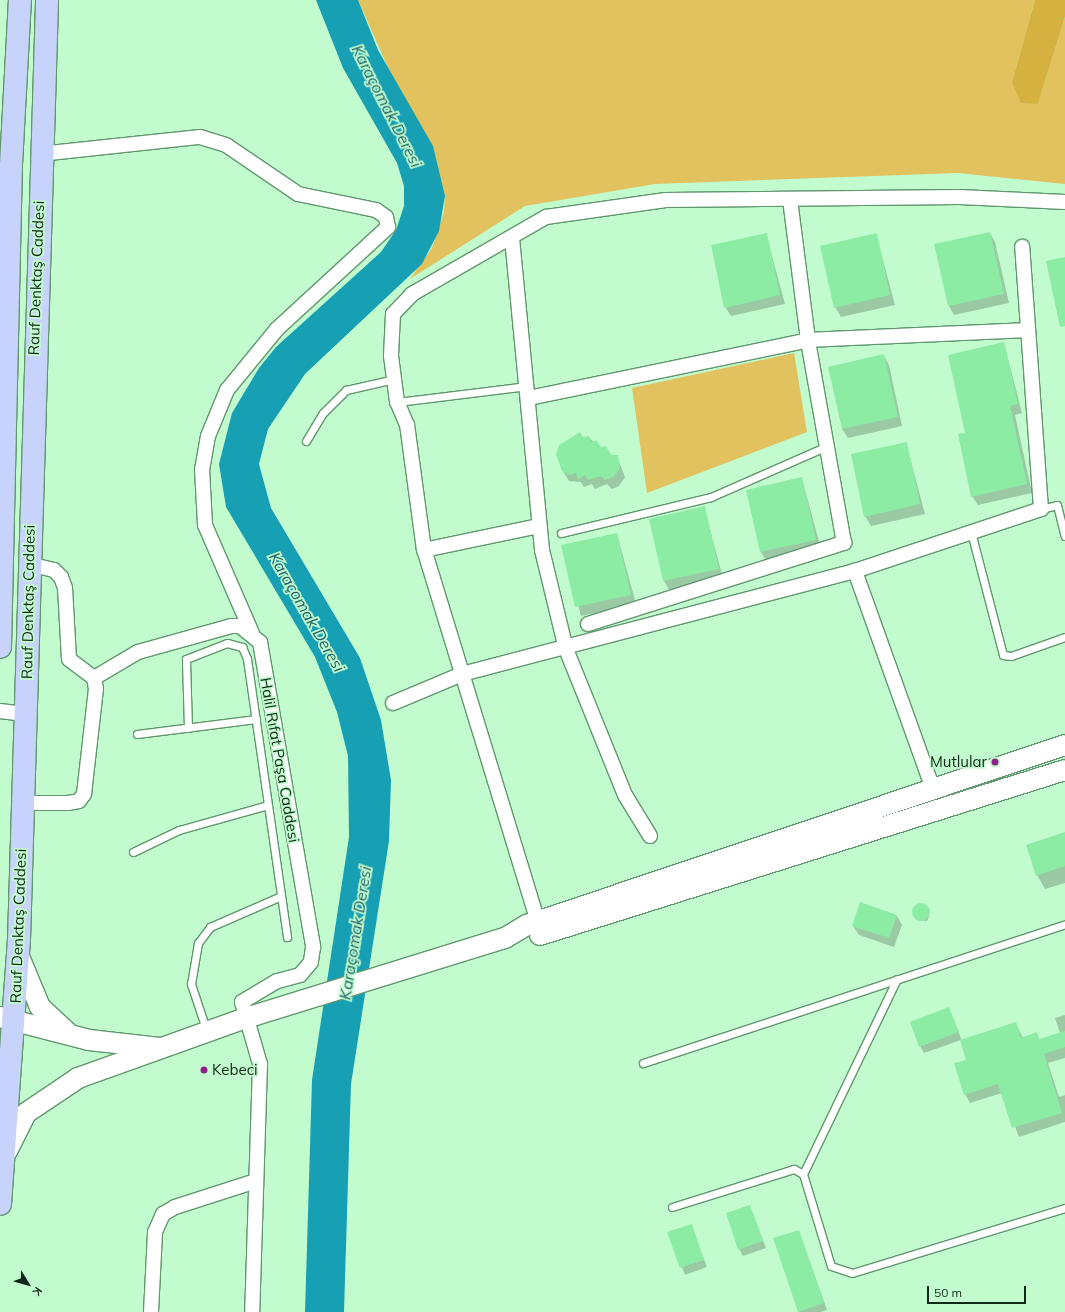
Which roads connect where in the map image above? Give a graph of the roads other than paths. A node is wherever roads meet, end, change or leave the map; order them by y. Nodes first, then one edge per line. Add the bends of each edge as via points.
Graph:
1 (20, 0) edge
2 (46, 0) edge
3 (40, 154) junction
4 (6, 165) edge
5 (790, 199) junction
6 (1065, 202) edge
7 (512, 238) junction
8 (1022, 247) dead end
9 (1028, 330) junction
10 (808, 340) junction
11 (394, 379) junction
12 (528, 392) junction
13 (397, 402) junction
14 (306, 441) dead end
15 (826, 447) junction
16 (1040, 509) junction
17 (539, 526) junction
18 (970, 532) junction
19 (561, 533) dead end
20 (1065, 536) edge
21 (424, 550) junction
22 (29, 564) junction
23 (855, 570) junction
24 (588, 624) dead end
25 (252, 633) junction
26 (1065, 637) edge
27 (0, 647) edge
28 (566, 649) junction
29 (462, 674) junction
30 (94, 678) junction
31 (393, 703) dead end
32 (0, 711) edge
33 (25, 714) junction
34 (256, 719) junction
35 (188, 728) junction
36 (137, 734) dead end
37 (1065, 745) edge
38 (1065, 770) edge
39 (933, 789) junction
40 (23, 803) junction
41 (268, 805) junction
42 (650, 836) dead end
43 (133, 852) dead end
44 (281, 896) junction
45 (538, 922) junction
46 (1065, 924) edge
47 (287, 937) dead end
48 (505, 938) junction
49 (18, 954) junction
50 (897, 979) junction
51 (7, 1018) edge
52 (246, 1018) junction
53 (207, 1032) junction
54 (69, 1035) junction
55 (166, 1048) junction
56 (643, 1064) dead end
57 (7, 1151) junction
58 (803, 1174) junction
59 (256, 1181) junction
60 (0, 1204) edge
61 (672, 1207) dead end
62 (1065, 1208) edge
63 (151, 1312) edge
64 (252, 1312) edge

1 - 4 main road, Rauf Denktaş Caddesi
2 - 3 main road, Rauf Denktaş Caddesi
3 - 22 main road, Rauf Denktaş Caddesi
3 - 25 street via 200,137 226,145 298,194 376,210 386,217 388,227 277,329 227,390 208,436 202,469 204,525
4 - 27 main road, Rauf Denktaş Caddesi
5 - 6 street via 959,197
5 - 7 street via 666,200 546,217 528,224
5 - 10 street
7 - 11 street via 412,294 392,314 390,356
7 - 12 street
8 - 9 street
9 - 10 street
9 - 16 street
10 - 12 street
10 - 15 street
11 - 13 street
11 - 14 lane via 346,390 323,413
12 - 13 lane
12 - 17 street
13 - 21 street via 407,425
15 - 19 lane via 711,497
15 - 24 street via 844,543
16 - 18 street
16 - 20 lane via 1057,505
17 - 21 street
17 - 28 street
18 - 23 street
18 - 26 lane via 1003,655 1011,656
21 - 29 street
22 - 30 street via 54,570 61,577 65,588 68,659
22 - 33 main road, Rauf Denktaş Caddesi
23 - 28 street
23 - 39 street
25 - 30 street via 240,626 231,626 138,652
25 - 52 street, Halil Rıfat Paşa Caddesi via 260,642 313,947 311,962 300,974 277,981 242,1002
28 - 29 street
28 - 42 street via 625,795
29 - 31 street
29 - 45 street
30 - 40 street via 96,689 84,794 78,801 68,803
32 - 33 street
33 - 40 main road, Rauf Denktaş Caddesi
34 - 35 lane, Halil Rıfat Paşa Caddesi
34 - 35 lane, Halil Rıfat Paşa Caddesi via 248,659 242,647 227,642 186,659
34 - 41 lane, Halil Rıfat Paşa Caddesi
35 - 36 lane, Halil Rıfat Paşa Caddesi
37 - 39 main road
38 - 48 main road via 524,940
39 - 45 main road
40 - 49 main road, Rauf Denktaş Caddesi
41 - 43 lane, Halil Rıfat Paşa Caddesi via 179,830
41 - 44 lane, Halil Rıfat Paşa Caddesi
44 - 47 lane, Halil Rıfat Paşa Caddesi
44 - 53 lane via 210,926 198,943 191,984
45 - 48 main road
46 - 50 lane
48 - 52 main road
49 - 51 main road, Rauf Denktaş Caddesi
49 - 54 main road via 40,1007
50 - 56 lane
50 - 58 lane
51 - 54 main road
51 - 57 main road, Rauf Denktaş Caddesi
52 - 53 main road
52 - 59 street via 260,1064
53 - 55 main road
54 - 55 main road
55 - 57 main road via 78,1078 26,1113
57 - 60 main road, Rauf Denktaş Caddesi
58 - 61 lane via 794,1169
58 - 62 lane via 831,1266 852,1273
59 - 63 street via 175,1207 163,1214 155,1232
59 - 64 street

